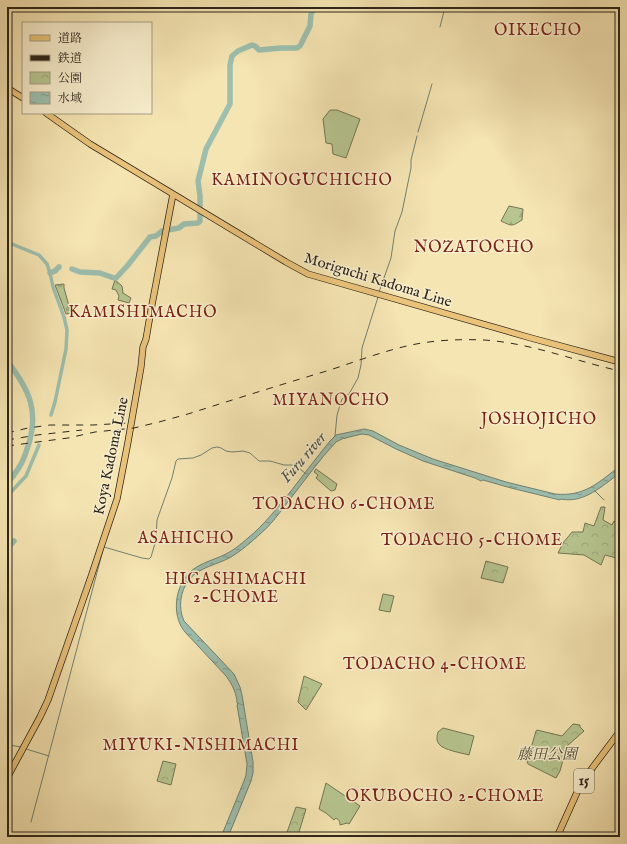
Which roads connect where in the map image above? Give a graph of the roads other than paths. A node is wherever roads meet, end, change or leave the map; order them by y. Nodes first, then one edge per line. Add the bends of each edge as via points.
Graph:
1 (7, 88) edge
2 (22, 97) edge
3 (47, 114) edge
4 (173, 194) junction
5 (620, 362) edge
6 (620, 731) edge
7 (7, 778) edge
8 (557, 837) edge

1 - 2 main road
3 - 4 main road, Moriguchi Kadoma Line via 90,144
4 - 5 main road, Moriguchi Kadoma Line via 308,274
4 - 7 main road, Koya Kadoma Line via 115,505 48,700
6 - 8 main road, 15 via 579,788

